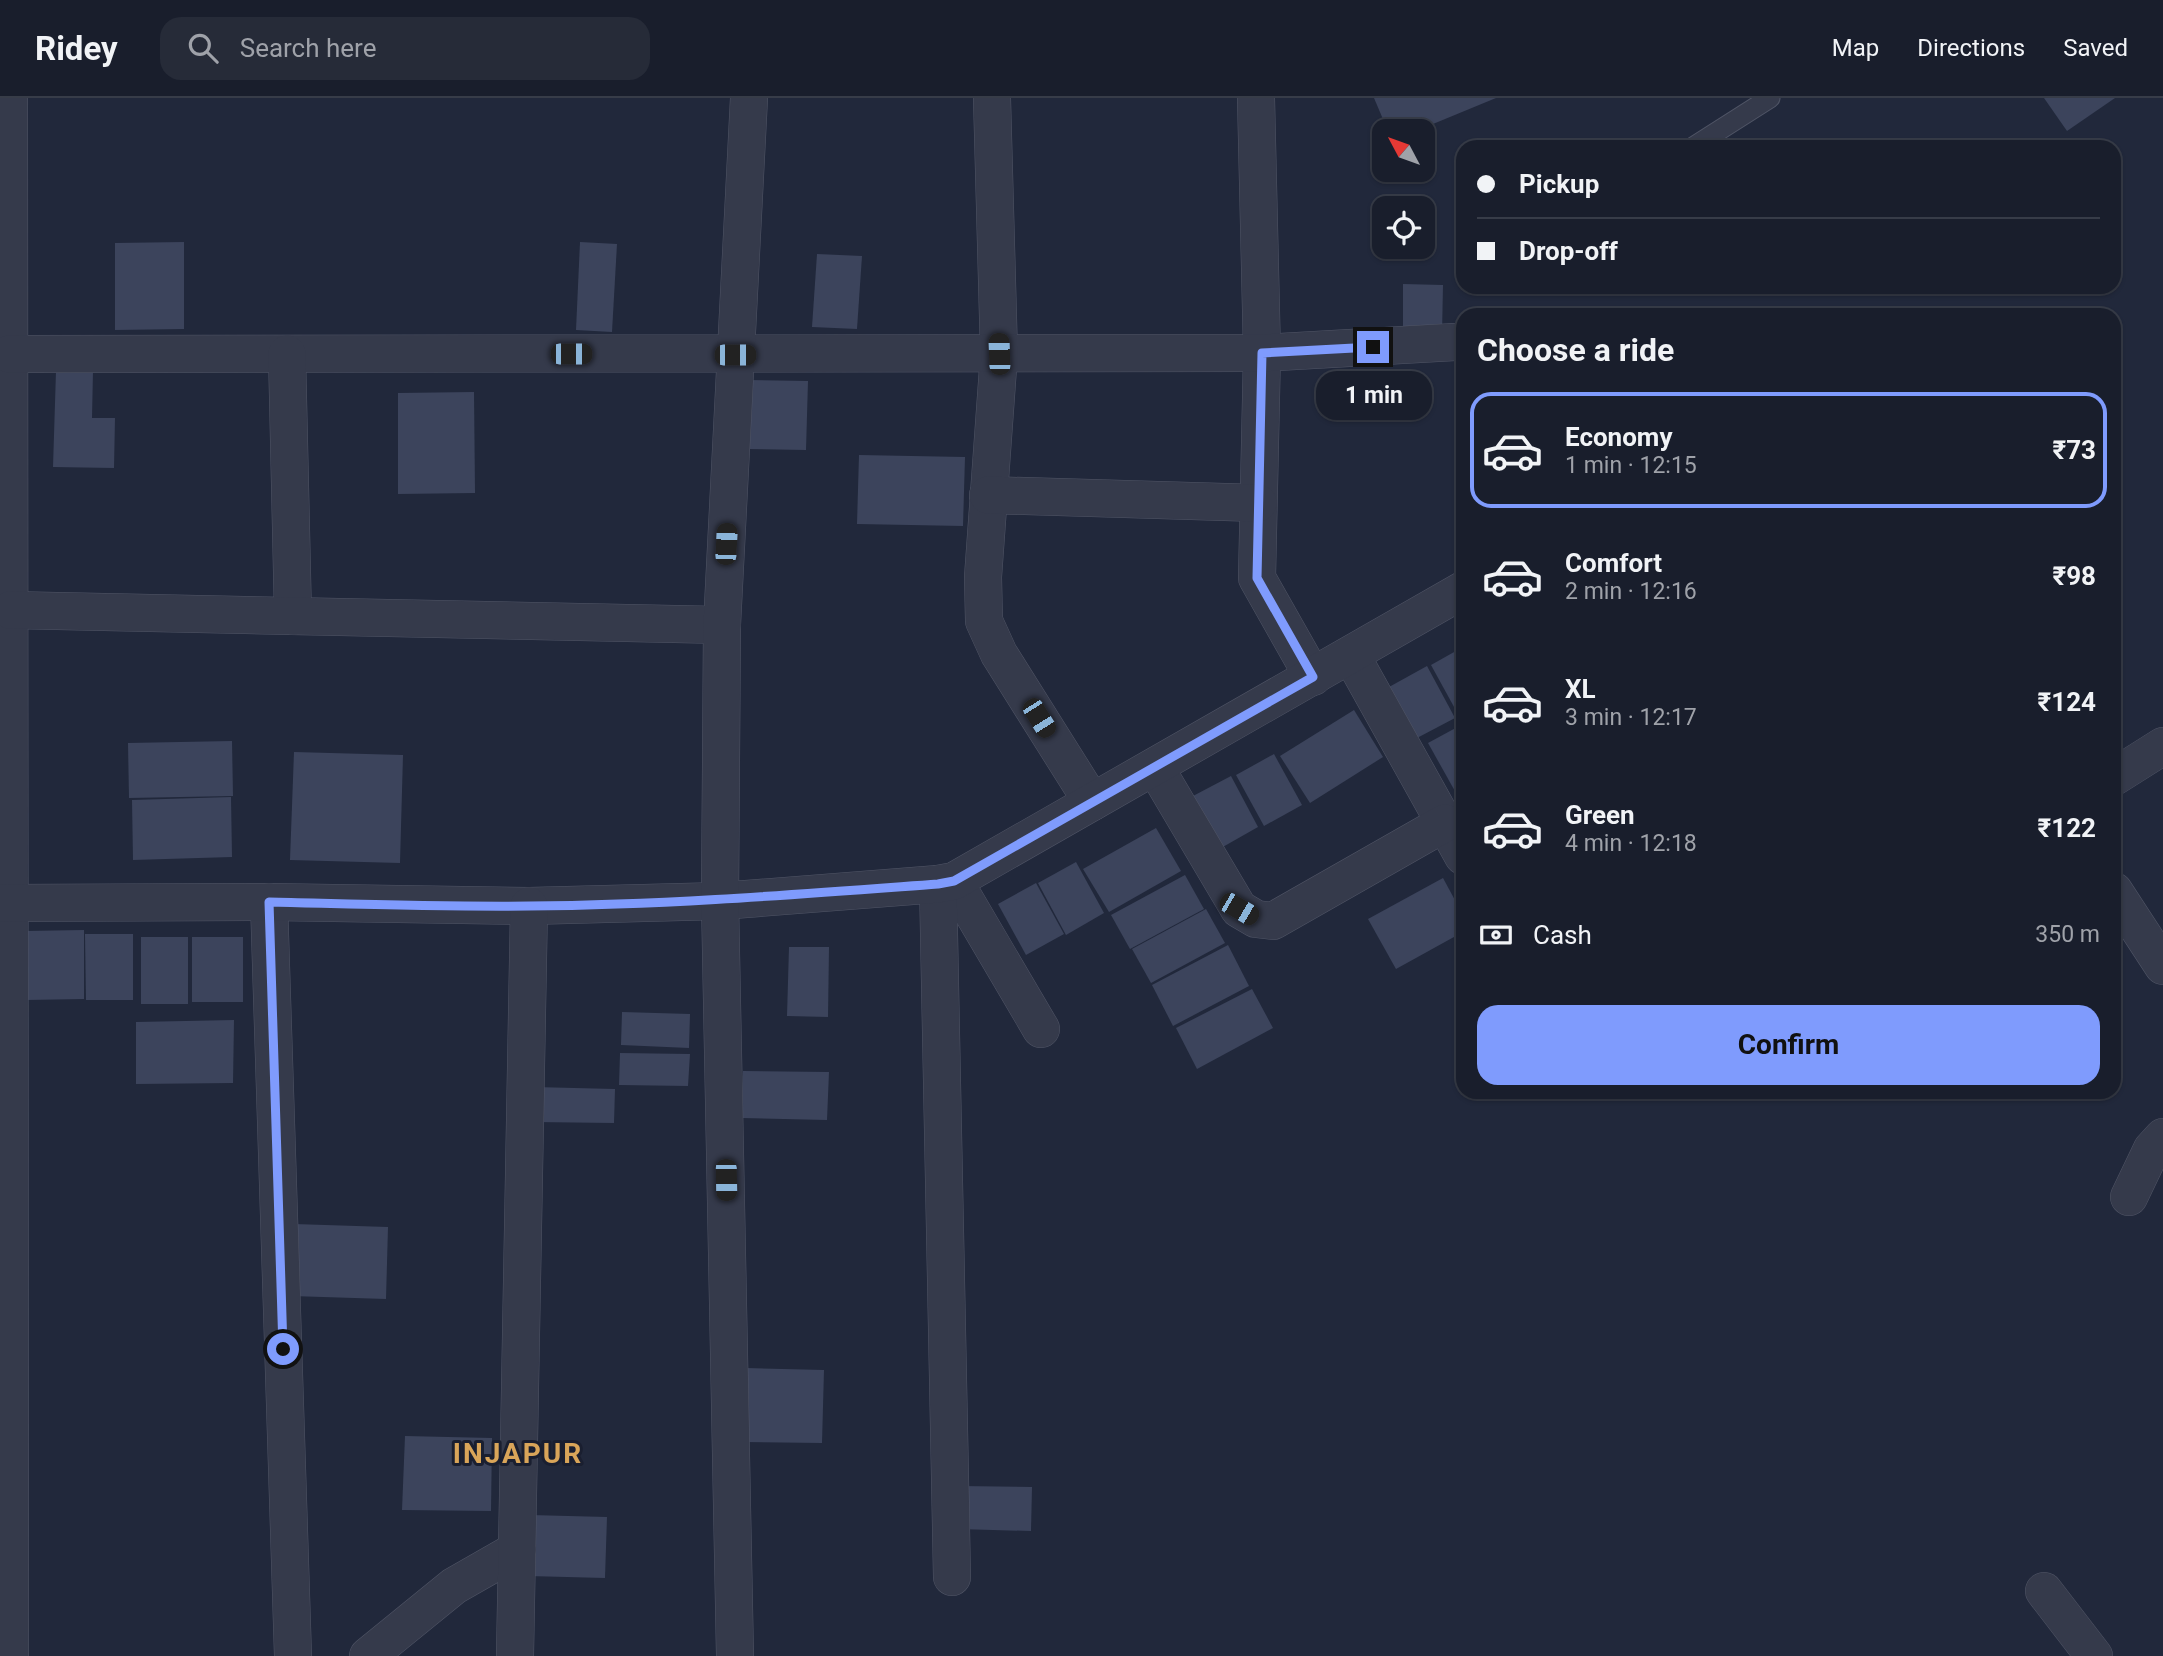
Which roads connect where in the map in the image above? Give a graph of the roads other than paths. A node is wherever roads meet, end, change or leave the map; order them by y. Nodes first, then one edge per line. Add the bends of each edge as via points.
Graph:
1 (9, 98) edge
2 (749, 98) edge
3 (992, 98) edge
4 (1256, 98) edge
5 (1770, 98) edge
6 (1704, 140) edge
7 (1455, 342) dead end
8 (1262, 353) junction
9 (9, 354) junction
10 (287, 354) junction
11 (999, 354) junction
12 (735, 355) junction
13 (988, 495) junction
14 (1258, 503) junction
15 (1456, 594) edge
16 (10, 610) junction
17 (293, 616) junction
18 (722, 625) junction
19 (1351, 655) junction
20 (1313, 677) junction
21 (2163, 746) edge
22 (1155, 767) junction
23 (2121, 773) edge
24 (1092, 802) junction
25 (1445, 823) junction
26 (1456, 843) edge
27 (946, 882) junction
28 (720, 901) junction
29 (269, 902) junction
30 (2121, 902) edge
31 (5, 903) edge
32 (530, 906) junction
33 (2163, 966) edge
34 (1041, 1029) dead end
35 (2163, 1138) edge
36 (2129, 1197) dead end
37 (517, 1550) junction
38 (952, 1577) dead end
39 (2044, 1591) dead end
40 (10, 1656) edge
41 (293, 1656) edge
42 (368, 1656) edge
43 (515, 1656) edge
44 (734, 1656) edge
45 (2094, 1656) edge

1 - 9 street
2 - 12 street
3 - 11 street
4 - 8 street
5 - 6 lane
7 - 8 street
8 - 11 street
8 - 14 street
9 - 10 street
9 - 16 street
10 - 12 street
10 - 17 street
11 - 12 street
11 - 13 street
12 - 18 street
13 - 14 street
13 - 24 street via 984,621 999,654
14 - 20 street via 1257,578
15 - 19 street
16 - 17 street
16 - 31 street
17 - 18 street
18 - 28 street
19 - 20 street
19 - 25 street
20 - 22 street
21 - 23 street
22 - 24 street
22 - 25 street via 1239,909 1256,919 1273,921
24 - 27 street
25 - 26 street
27 - 28 street
27 - 34 street
27 - 38 street
28 - 32 street
28 - 44 street
29 - 31 street
29 - 32 street
29 - 41 street
30 - 33 street
31 - 40 street
32 - 37 street
35 - 36 street via 2152,1149
37 - 42 street via 454,1586
37 - 43 street
39 - 45 street

